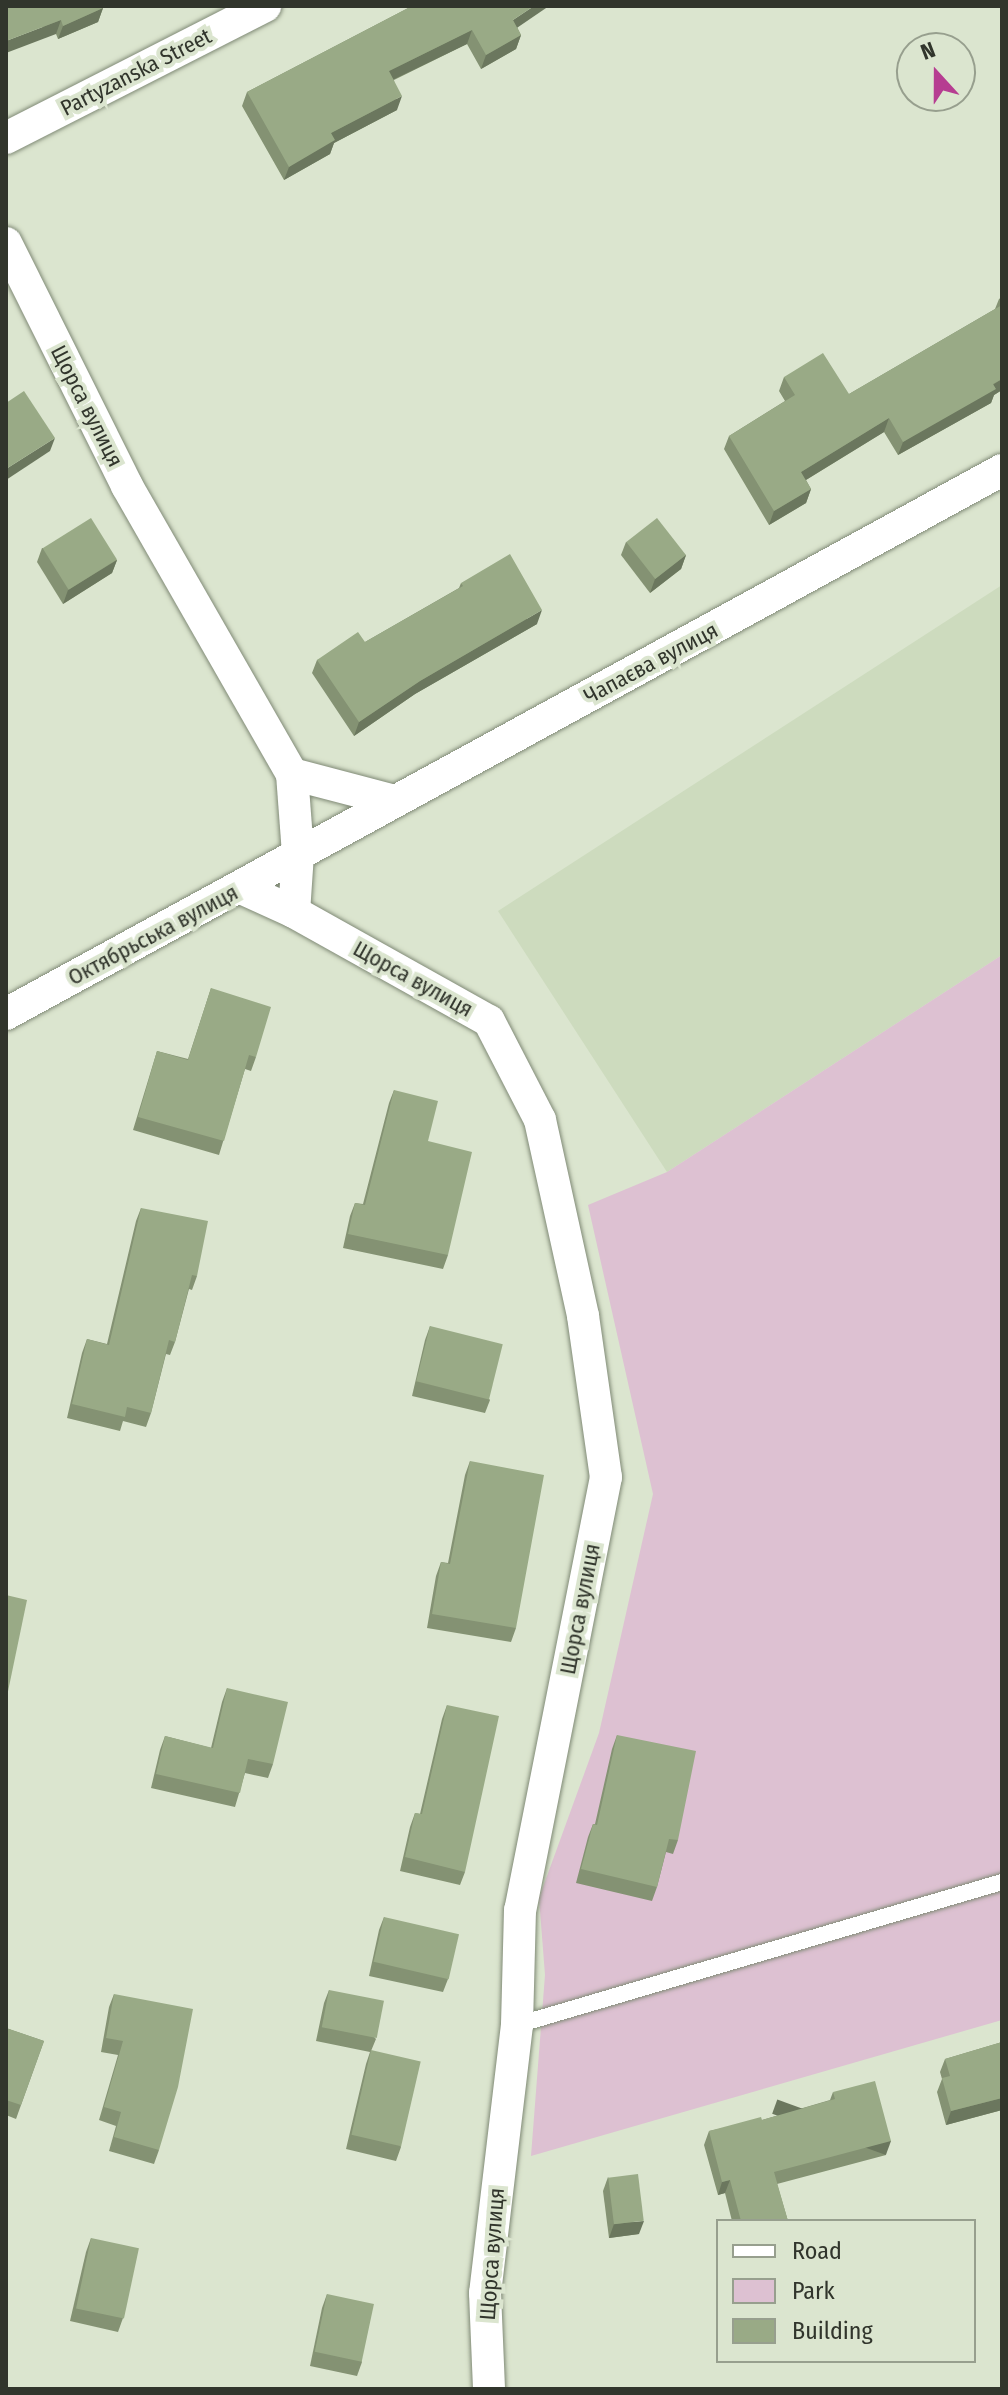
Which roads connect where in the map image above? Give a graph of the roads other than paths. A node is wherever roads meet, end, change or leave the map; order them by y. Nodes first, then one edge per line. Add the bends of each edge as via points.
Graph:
1 (265, 6) edge
2 (6, 138) edge
3 (6, 243) edge
4 (1002, 470) edge
5 (292, 774) junction
6 (395, 801) junction
7 (298, 854) junction
8 (241, 888) junction
9 (294, 912) junction
10 (6, 1014) edge
11 (1002, 1882) edge
12 (517, 2025) junction
13 (489, 2389) edge

1 - 2 street, Partyzanska Street
3 - 5 street, Щорса вулиця via 127,486
4 - 6 street, Чапаєва вулиця
5 - 6 street
5 - 7 street, Щорса вулиця
6 - 7 street, Чапаєва вулиця
7 - 8 street, Октябрьська вулиця
7 - 9 street, Щорса вулиця
8 - 9 street
8 - 10 street, Октябрьська вулиця
9 - 12 street, Щорса вулиця via 489,1021 540,1120 583,1316 606,1477 520,1910
11 - 12 lane
12 - 13 street, Щорса вулиця via 485,2293

